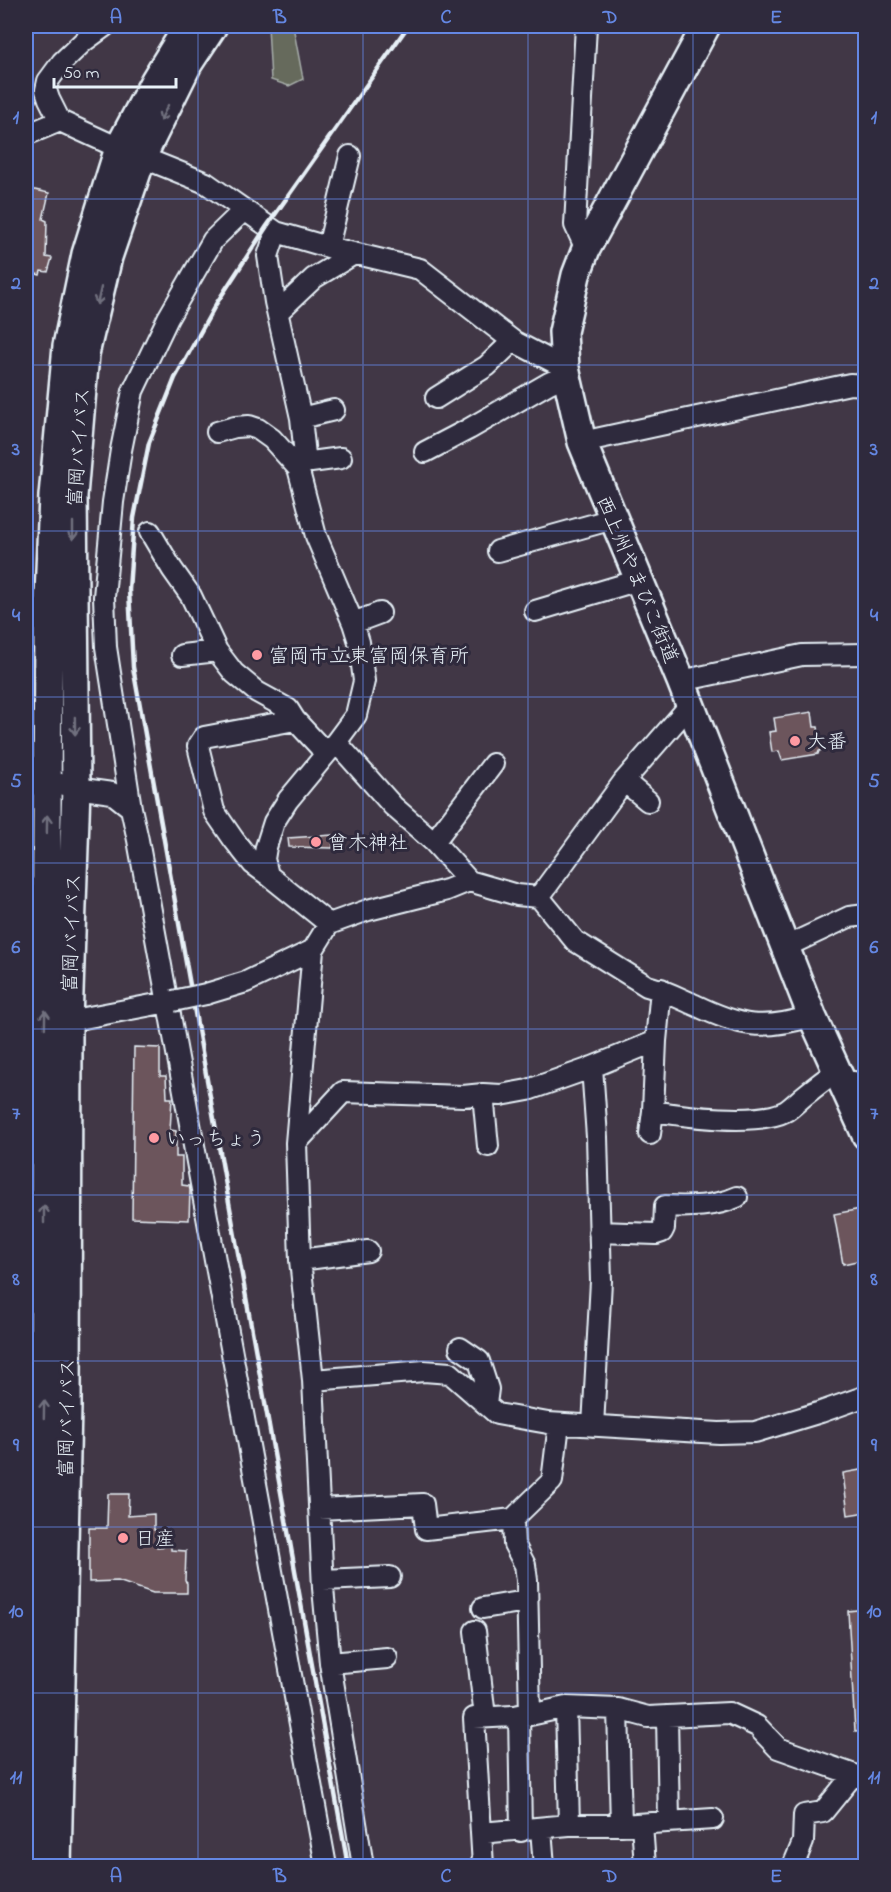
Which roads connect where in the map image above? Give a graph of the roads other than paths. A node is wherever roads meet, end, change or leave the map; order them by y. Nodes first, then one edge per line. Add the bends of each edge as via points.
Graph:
1 (105, 26) edge
2 (188, 26) edge
3 (213, 26) edge
4 (586, 26) edge
5 (706, 26) edge
6 (60, 121) junction
7 (26, 135) edge
8 (131, 152) junction
9 (350, 156) dead end
10 (244, 210) junction
11 (276, 232) junction
12 (328, 248) junction
13 (586, 249) junction
14 (354, 254) junction
15 (278, 312) junction
16 (513, 341) junction
17 (566, 372) junction
18 (866, 385) edge
19 (436, 398) dead end
20 (334, 410) dead end
21 (301, 418) junction
22 (217, 432) dead end
23 (582, 442) junction
24 (424, 452) dead end
25 (341, 458) dead end
26 (300, 464) junction
27 (613, 519) junction
28 (150, 532) dead end
29 (498, 551) dead end
30 (639, 580) junction
31 (536, 611) dead end
32 (380, 613) dead end
33 (353, 623) junction
34 (217, 651) junction
35 (182, 654) dead end
36 (866, 654) edge
37 (685, 693) junction
38 (295, 720) junction
39 (330, 748) junction
40 (493, 764) dead end
41 (624, 781) junction
42 (37, 784) edge
43 (76, 788) junction
44 (648, 801) dead end
45 (131, 808) junction
46 (434, 842) junction
47 (268, 875) junction
48 (469, 881) junction
49 (539, 897) junction
50 (866, 915) edge
51 (329, 924) junction
52 (785, 947) junction
53 (313, 950) junction
54 (661, 989) junction
55 (171, 1001) junction
56 (812, 1016) junction
57 (68, 1021) junction
58 (656, 1041) junction
59 (592, 1067) junction
60 (853, 1092) edge
61 (483, 1094) junction
62 (653, 1111) junction
63 (650, 1134) dead end
64 (866, 1135) edge
65 (296, 1143) junction
66 (488, 1146) dead end
67 (737, 1197) dead end
68 (599, 1232) junction
69 (368, 1251) dead end
70 (300, 1260) junction
71 (460, 1348) dead end
72 (313, 1380) junction
73 (866, 1396) edge
74 (486, 1404) junction
75 (559, 1424) junction
76 (593, 1426) junction
77 (319, 1509) junction
78 (513, 1519) junction
79 (390, 1576) dead end
80 (323, 1580) junction
81 (526, 1601) junction
82 (483, 1608) dead end
83 (475, 1631) dead end
84 (387, 1658) dead end
85 (330, 1663) junction
86 (566, 1707) junction
87 (618, 1709) junction
88 (525, 1715) junction
89 (667, 1716) junction
90 (486, 1717) junction
91 (859, 1777) edge
92 (713, 1819) dead end
93 (669, 1822) junction
94 (642, 1824) junction
95 (621, 1825) junction
96 (569, 1826) junction
97 (531, 1830) junction
98 (481, 1833) junction
99 (34, 1866) edge
100 (57, 1866) edge
101 (326, 1866) edge
102 (363, 1866) edge
103 (483, 1866) edge
104 (544, 1866) edge
105 (645, 1866) edge
106 (793, 1866) edge

1 - 6 street via 62,62 48,81 46,90
2 - 8 highway, 富岡バイパス via 155,80
3 -> 8 highway, 富岡バイパス
4 - 13 street via 575,225
5 - 13 highway, 西上州やまびこ街道
6 - 7 street
6 - 8 street
8 - 10 street via 206,183
8 - 42 highway, 富岡バイパス via 86,254 67,346 53,496
8 -> 43 highway, 富岡バイパス via 85,354 73,496
9 - 12 street
10 - 11 street
10 - 45 street via 213,240 168,318 133,391 121,450 104,597 106,647
11 - 12 street
11 - 15 street via 268,256
12 - 14 street
13 - 17 highway, 西上州やまびこ街道 via 563,332
14 - 15 street via 314,278
14 - 16 street via 420,269
15 - 21 street
16 - 17 street
16 - 19 street via 488,366
17 - 23 highway, 西上州やまびこ街道
17 - 24 street
18 - 23 street via 850,384
20 - 21 street
21 - 26 street via 305,455
22 - 26 street via 235,427 258,429
23 - 27 highway, 西上州やまびこ街道
25 - 26 street
26 - 33 street via 316,536
27 - 29 street
27 - 30 highway, 西上州やまびこ街道
28 - 34 street via 190,596
30 - 31 street
30 - 37 highway, 西上州やまびこ街道
32 - 33 street
33 - 39 street via 364,681 356,715
34 - 35 street
34 - 38 street via 246,684 288,709
36 - 37 street via 802,655
37 - 41 street
37 - 52 highway, 西上州やまびこ街道
38 - 39 street via 320,747
38 - 47 street via 204,737 198,746 214,811 253,864
39 - 46 street
39 - 47 street via 274,822 264,859
40 - 46 street
41 - 44 street
41 - 49 street
42 - 43 street
99 -> 42 highway, 富岡バイパス via 44,1406 45,1024
43 - 45 street via 112,793
43 - 57 highway, 富岡バイパス
45 - 55 street
46 - 48 street
47 - 51 street
48 - 49 street
48 - 51 street via 447,891
49 - 54 street via 575,941 647,986
50 - 52 street via 849,917
51 - 53 street
52 - 56 highway, 西上州やまびこ街道
53 - 55 street, bridge via 246,982
53 - 65 street
54 - 56 street via 720,1017 756,1026
54 - 58 street
55 - 57 street
55 - 101 street
56 - 60 highway, 西上州やまびこ街道
57 - 100 highway, 富岡バイパス via 67,1394
58 - 59 street
58 - 62 street
59 - 61 street via 528,1090
59 - 68 street
60 - 62 street via 824,1079 788,1110 753,1118
60 - 64 highway, 西上州やまびこ街道
61 - 65 street via 343,1092
61 - 66 street
62 - 63 street
65 - 70 street
67 - 68 street via 726,1202 665,1206 664,1228 656,1234
68 - 76 street via 601,1281
69 - 70 street
70 - 72 street
71 - 74 street via 479,1361 488,1389
72 - 74 street via 424,1371 450,1373
72 - 77 street
73 - 76 street via 755,1432
74 - 75 street via 497,1414
75 - 76 street
75 - 78 street via 552,1481
77 - 78 street via 423,1504 426,1529
77 - 80 street
78 - 81 street via 514,1544 525,1566
79 - 80 street
80 - 85 street
81 - 82 street
81 - 88 street via 530,1639
83 - 90 street
84 - 85 street
85 - 102 street
86 - 87 street
86 - 88 street
86 - 96 street
87 - 89 street via 648,1717
87 - 95 street
88 - 90 street
88 - 97 street
89 - 91 street via 729,1713 756,1726 778,1748
89 - 93 street
90 - 98 street via 474,1718
91 - 106 street via 823,1812 804,1815 803,1842
92 - 93 street
93 - 94 street
94 - 95 street
94 - 105 street
95 - 96 street
96 - 97 street
97 - 98 street
97 - 104 street
98 - 103 street

